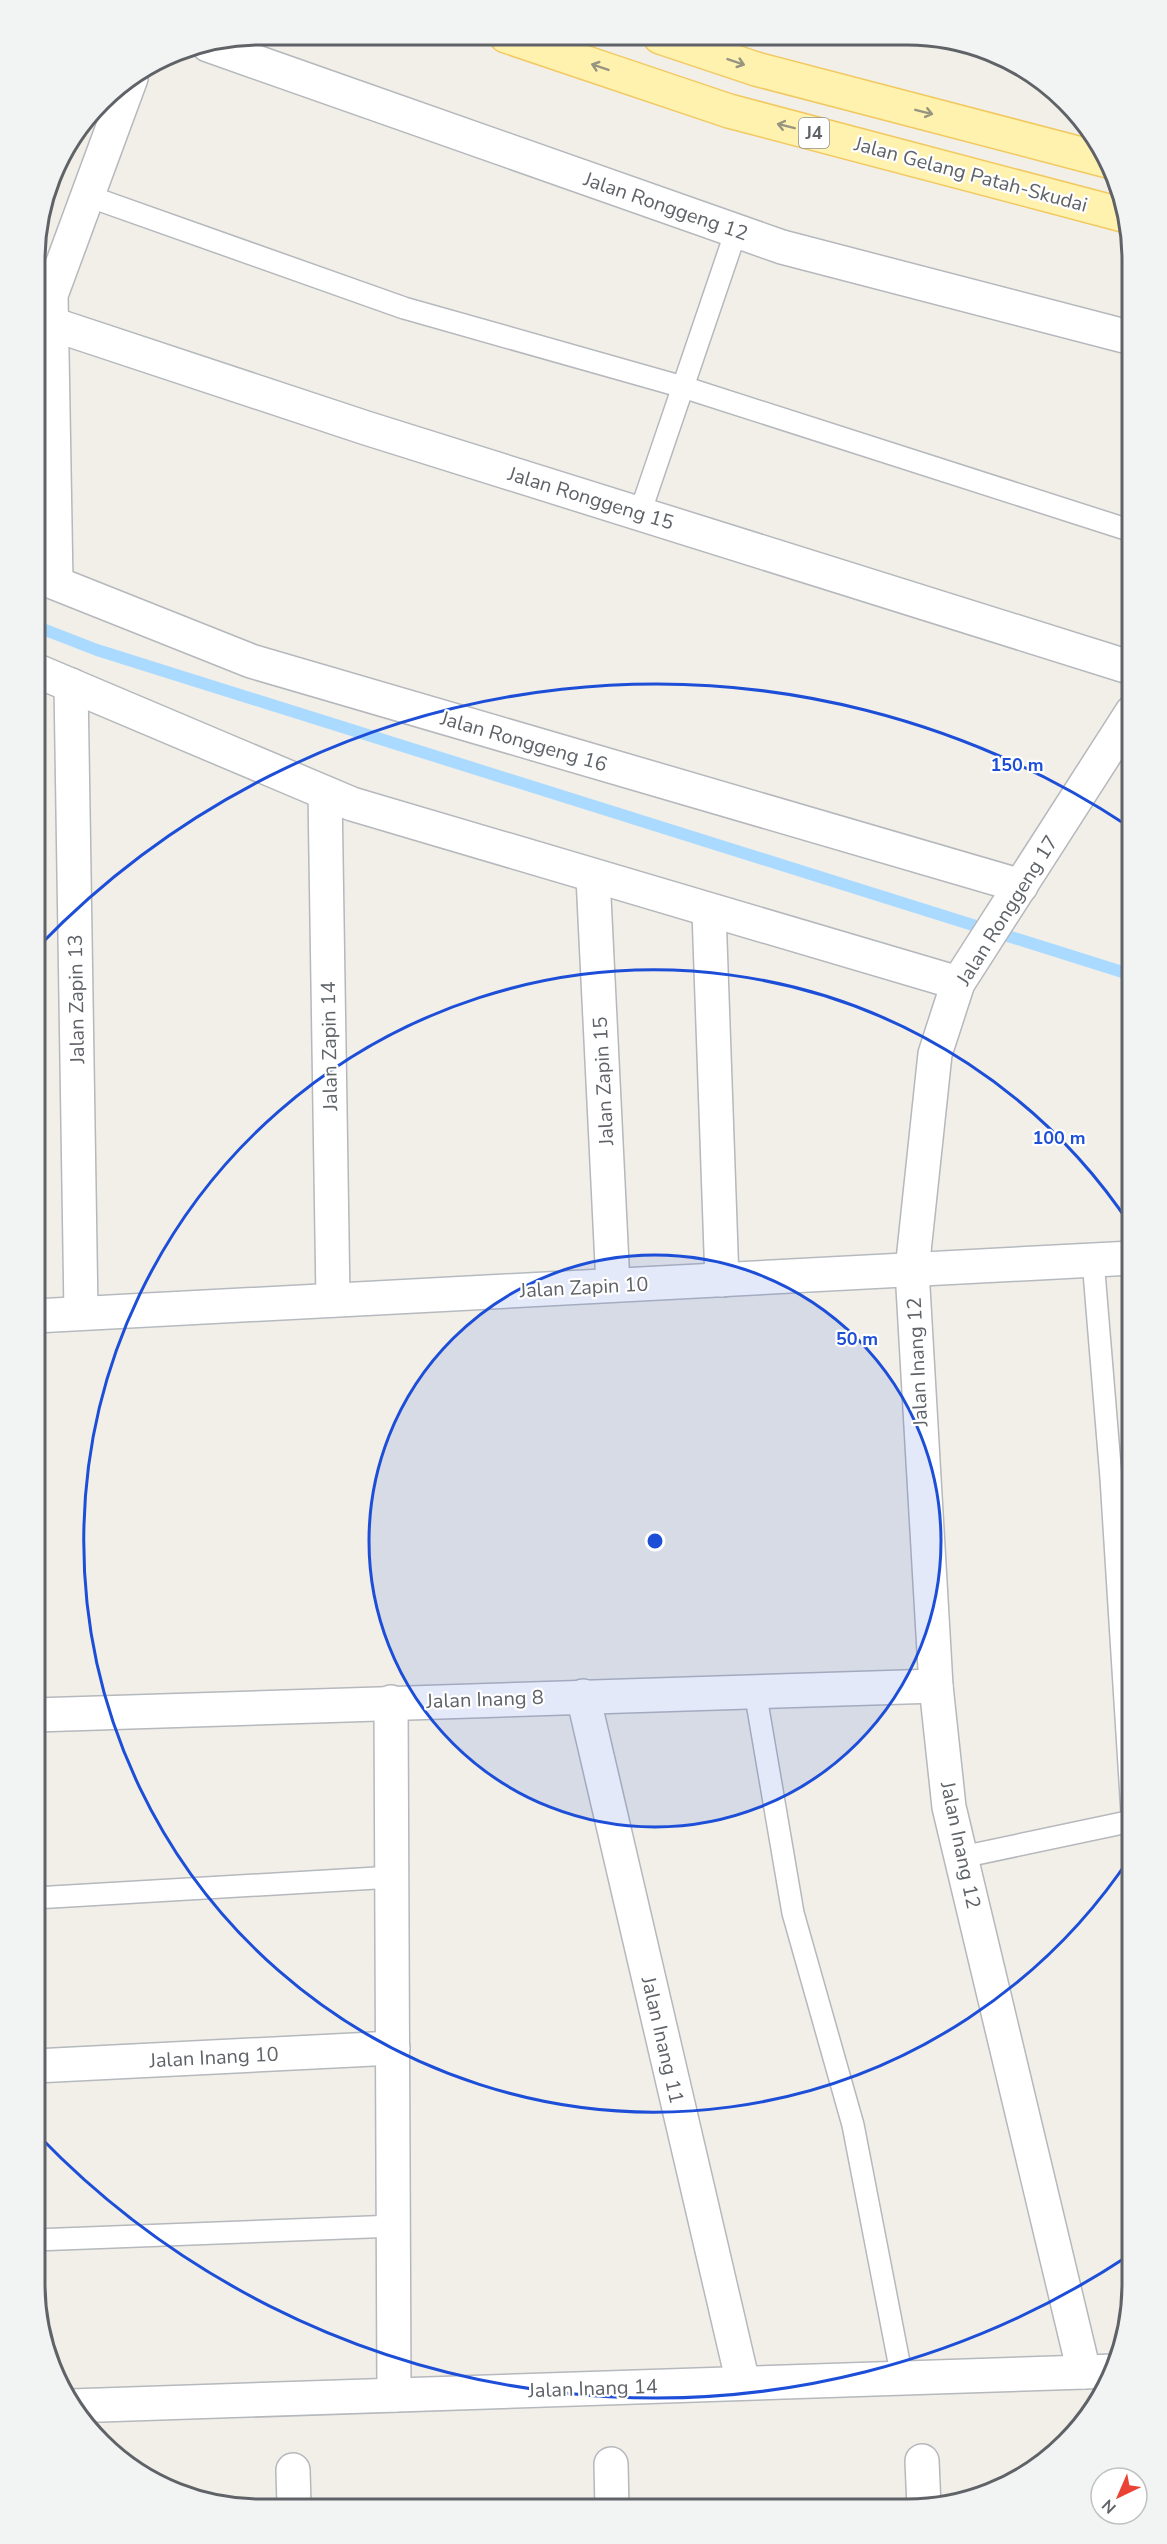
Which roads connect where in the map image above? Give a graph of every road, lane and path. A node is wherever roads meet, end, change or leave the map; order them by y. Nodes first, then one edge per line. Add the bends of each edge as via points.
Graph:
1 (533, 45) edge
2 (684, 45) edge
3 (219, 49) edge
4 (126, 92) edge
5 (1096, 158) edge
6 (88, 196) junction
7 (1117, 214) edge
8 (736, 231) junction
9 (52, 324) junction
10 (1122, 335) edge
11 (683, 387) junction
12 (640, 513) junction
13 (1122, 528) edge
14 (46, 579) edge
15 (1122, 665) edge
16 (45, 674) edge
17 (71, 685) junction
18 (1122, 728) edge
19 (325, 793) junction
20 (593, 877) junction
21 (1014, 897) junction
22 (709, 912) junction
23 (958, 983) junction
24 (1122, 1259) edge
25 (1093, 1260) junction
26 (912, 1270) junction
27 (722, 1280) junction
28 (612, 1285) junction
29 (333, 1300) junction
30 (81, 1313) junction
31 (45, 1315) edge
32 (1122, 1653) edge
33 (936, 1686) junction
34 (755, 1691) junction
35 (583, 1696) junction
36 (391, 1702) junction
37 (45, 1715) edge
38 (1122, 1823) edge
39 (962, 1857) junction
40 (393, 1877) junction
41 (45, 1897) edge
42 (393, 2048) junction
43 (45, 2065) edge
44 (395, 2226) junction
45 (45, 2240) edge
46 (1099, 2372) edge
47 (902, 2378) junction
48 (743, 2384) junction
49 (394, 2395) junction
50 (83, 2406) edge
51 (922, 2461) dead end
52 (611, 2464) dead end
53 (293, 2470) dead end
54 (294, 2499) edge
55 (612, 2499) edge
56 (924, 2499) edge

7 -> 1 main road, Jalan Gelang Patah-Skudai / J4 via 729,111
2 -> 5 main road, J4 via 756,69
3 - 8 street, Jalan Ronggeng 12
4 - 6 street
6 - 9 street via 51,296
6 - 11 lane via 404,308
8 - 10 street, Jalan Ronggeng 12 via 782,247
8 - 11 lane
9 - 12 street, Jalan Ronggeng 15 via 366,429
9 - 14 street
11 - 12 lane
11 - 13 lane
12 - 15 street, Jalan Ronggeng 15
14 - 21 street, Jalan Ronggeng 16 via 251,661
16 - 17 street
17 - 19 street
17 - 30 street, Jalan Zapin 13
18 - 21 street, Jalan Ronggeng 17
19 - 20 street
19 - 29 street, Jalan Zapin 14
20 - 22 street
20 - 28 street, Jalan Zapin 15
21 - 23 street, Jalan Ronggeng 17
22 - 23 street
22 - 27 street
23 - 26 street, Jalan Ronggeng 17 via 935,1054
24 - 25 street, Jalan Zapin 10
25 - 26 street, Jalan Zapin 10
25 - 32 lane
26 - 27 street, Jalan Zapin 10
26 - 33 street, Jalan Inang 12
27 - 28 street, Jalan Zapin 10
28 - 29 street, Jalan Zapin 10
29 - 30 street, Jalan Zapin 10
30 - 31 street, Jalan Zapin 10
33 - 34 street, Jalan Inang 8
33 - 39 street, Jalan Inang 12 via 949,1807
34 - 35 street, Jalan Inang 8
34 - 47 lane via 793,1913 853,2125
35 - 36 street, Jalan Inang 8
35 - 48 street, Jalan Inang 11
36 - 37 street, Jalan Inang 8
36 - 40 street
38 - 39 lane
39 - 46 street, Jalan Inang 12
40 - 41 lane
40 - 42 street
42 - 43 street, Jalan Inang 10
42 - 44 street
44 - 45 lane
44 - 49 street
46 - 47 street, Jalan Inang 14
47 - 48 street, Jalan Inang 14
48 - 49 street, Jalan Inang 14
49 - 50 street, Jalan Inang 14
51 - 56 street
52 - 55 street
53 - 54 street

